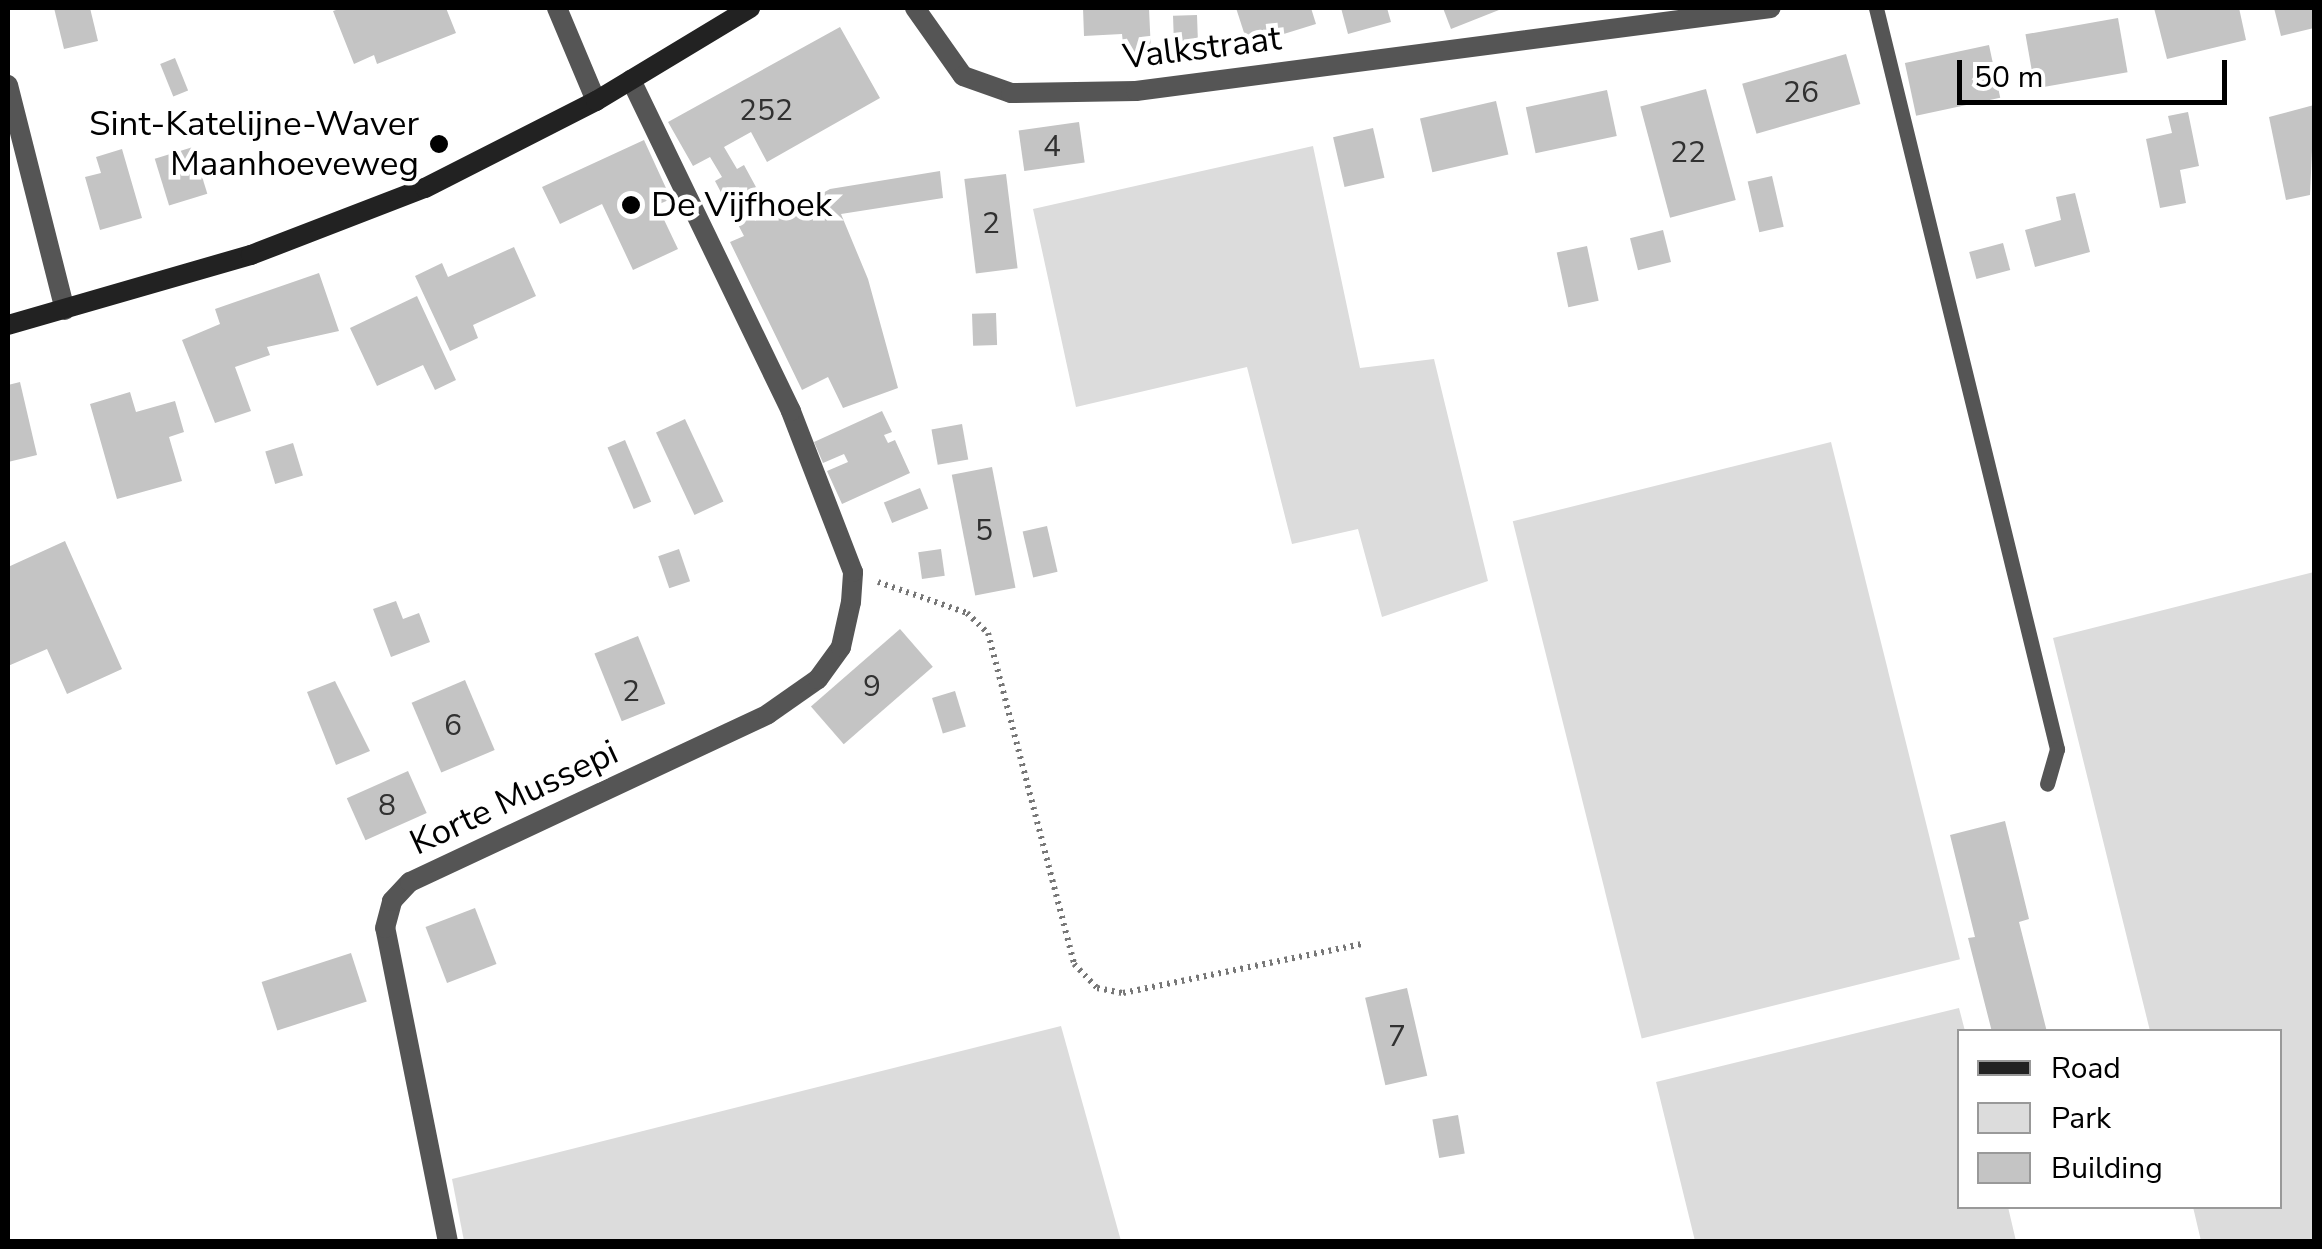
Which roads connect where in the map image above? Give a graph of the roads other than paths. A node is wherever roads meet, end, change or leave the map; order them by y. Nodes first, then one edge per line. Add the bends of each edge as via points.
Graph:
1 (557, 8) edge
2 (750, 8) edge
3 (915, 8) edge
4 (1771, 8) edge
5 (1876, 8) edge
6 (631, 80) junction
7 (8, 86) edge
8 (596, 101) junction
9 (65, 310) junction
10 (8, 325) edge
11 (2047, 784) dead end
12 (448, 1242) edge

1 - 8 street
2 - 6 main road
3 - 4 street, Valkstraat via 963,76 1011,93 1136,91
5 - 11 lane via 2057,750
6 - 8 main road
6 - 12 street, Korte Mussepi via 783,394 853,572 840,646 818,680 768,714 410,882 392,902 385,928
7 - 9 street
8 - 9 main road via 426,188 251,255
9 - 10 main road

